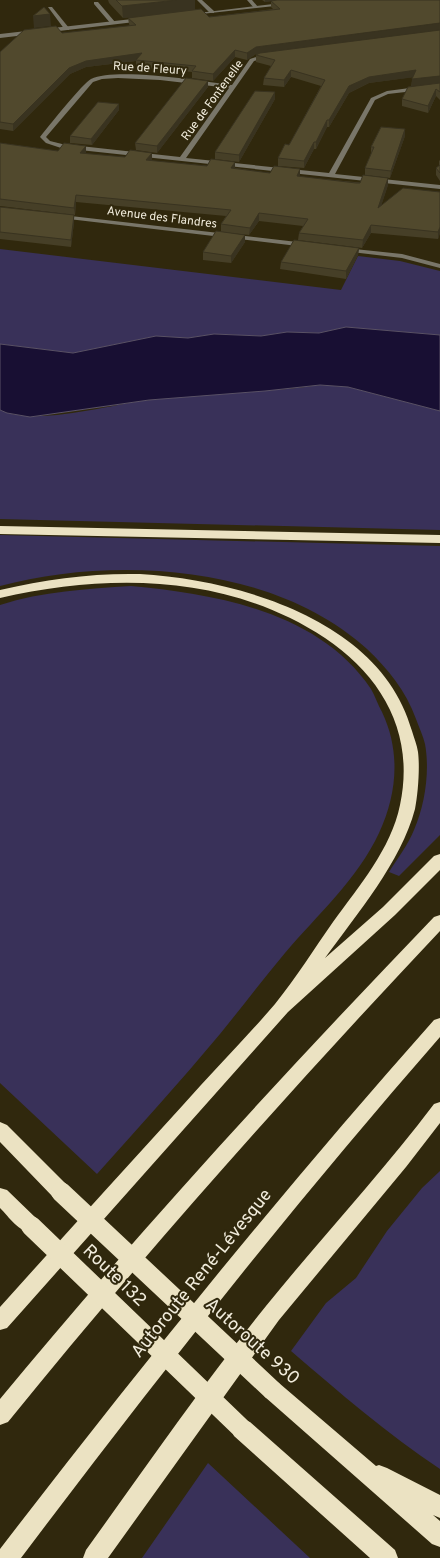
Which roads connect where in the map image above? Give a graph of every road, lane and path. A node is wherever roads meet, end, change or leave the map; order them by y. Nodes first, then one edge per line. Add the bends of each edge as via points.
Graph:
1 (198, 0) edge
2 (249, 0) edge
3 (96, 3) dead end
4 (286, 3) edge
5 (256, 7) junction
6 (50, 8) dead end
7 (212, 12) junction
8 (182, 15) edge
9 (152, 19) edge
10 (113, 23) junction
11 (67, 28) junction
12 (0, 36) edge
13 (275, 54) edge
14 (440, 86) edge
15 (234, 87) junction
16 (182, 159) junction
17 (331, 175) junction
18 (440, 187) edge
19 (59, 217) edge
20 (313, 246) edge
21 (332, 248) edge
22 (439, 265) edge
23 (0, 530) edge
24 (440, 539) edge
25 (0, 594) edge
26 (440, 860) edge
27 (440, 922) edge
28 (282, 1007) junction
29 (440, 1025) edge
30 (440, 1109) edge
31 (0, 1130) edge
32 (440, 1130) edge
33 (413, 1146) junction
34 (0, 1196) edge
35 (0, 1321) edge
36 (0, 1415) edge
37 (360, 1466) junction
38 (440, 1507) edge
39 (440, 1536) edge
40 (7, 1558) edge
41 (94, 1558) edge
42 (387, 1558) edge

1 - 7 street
2 - 5 street
3 - 10 street
4 - 5 street
5 - 7 street
6 - 11 street
7 - 8 street
9 - 10 street
10 - 11 street
11 - 12 street
13 - 15 street, Rue de Fontenelle via 255,58
14 - 17 street via 386,93 373,99
15 - 16 street, Rue de Fontenelle
15 - 16 street, Rue de Fleury via 119,76 99,78 92,81 44,135 45,140 56,145
16 - 17 street, Rue de Fleury
17 - 18 street, Rue de Fleury
19 - 20 street, Avenue des Flandres
21 - 22 street via 402,256
23 - 24 highway
25 - 28 highway via 56,582 125,577 225,589 276,606 316,625 350,649 383,683 405,724 412,751 412,782 406,814 378,871
26 - 28 highway via 389,911
27 - 36 highway via 271,1100 123,1268
28 - 35 highway
29 - 40 highway, Autoroute René-Lévesque via 244,1253
30 - 33 highway
31 - 37 highway, Autoroute 930, bridge via 159,1286
32 - 33 highway
33 - 41 highway via 273,1313
34 - 42 highway, Route 132, bridge via 242,1429
37 - 38 highway
37 - 39 highway, Autoroute 930

